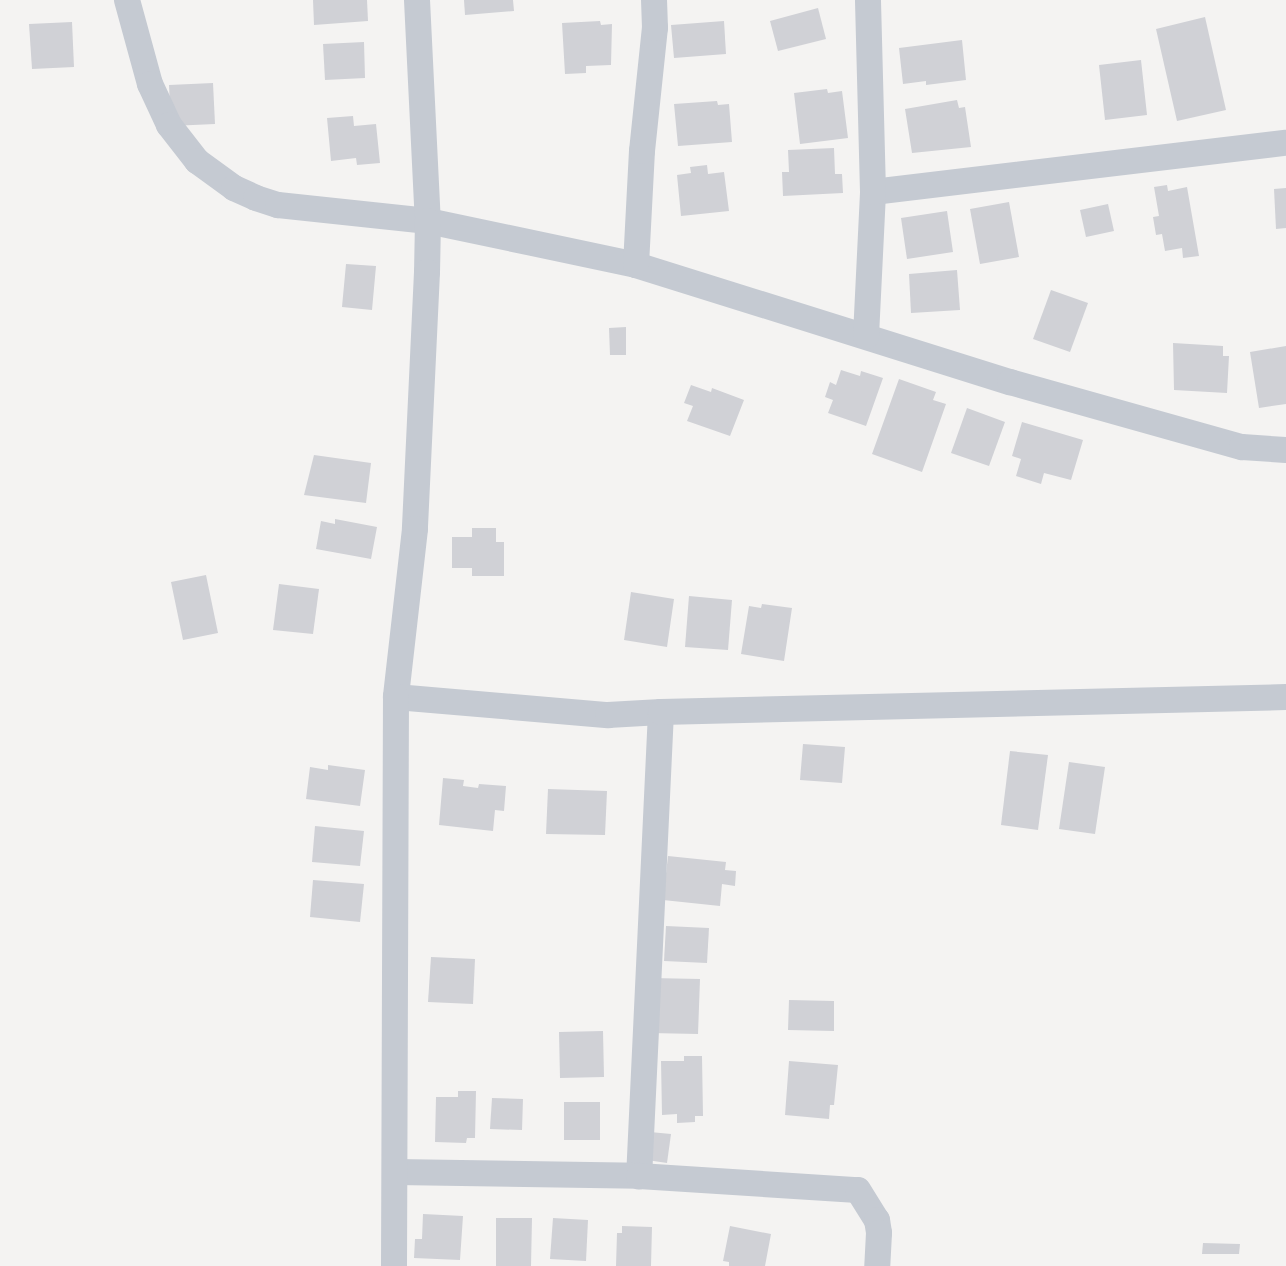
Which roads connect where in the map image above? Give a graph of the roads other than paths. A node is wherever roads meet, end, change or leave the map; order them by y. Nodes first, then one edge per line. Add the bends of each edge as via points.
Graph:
1 (127, 0) edge
2 (417, 0) edge
3 (654, 0) edge
4 (867, 0) edge
5 (1286, 143) edge
6 (873, 192) junction
7 (428, 220) junction
8 (636, 265) junction
9 (866, 336) junction
10 (1286, 450) edge
11 (396, 697) junction
12 (1286, 697) edge
13 (661, 712) junction
14 (396, 1172) junction
15 (639, 1176) junction
16 (394, 1266) edge
17 (877, 1266) edge

1 - 7 street via 158,106 182,144 215,176 278,205
2 - 7 street
3 - 8 street via 656,28 642,152
4 - 6 street
5 - 6 street
6 - 9 street
7 - 8 street
7 - 11 street via 415,529
8 - 9 street
9 - 10 street via 1242,447
11 - 13 street via 608,715
11 - 14 street
12 - 13 street
13 - 15 street
14 - 15 street
14 - 16 street
15 - 17 street via 858,1190 877,1220

